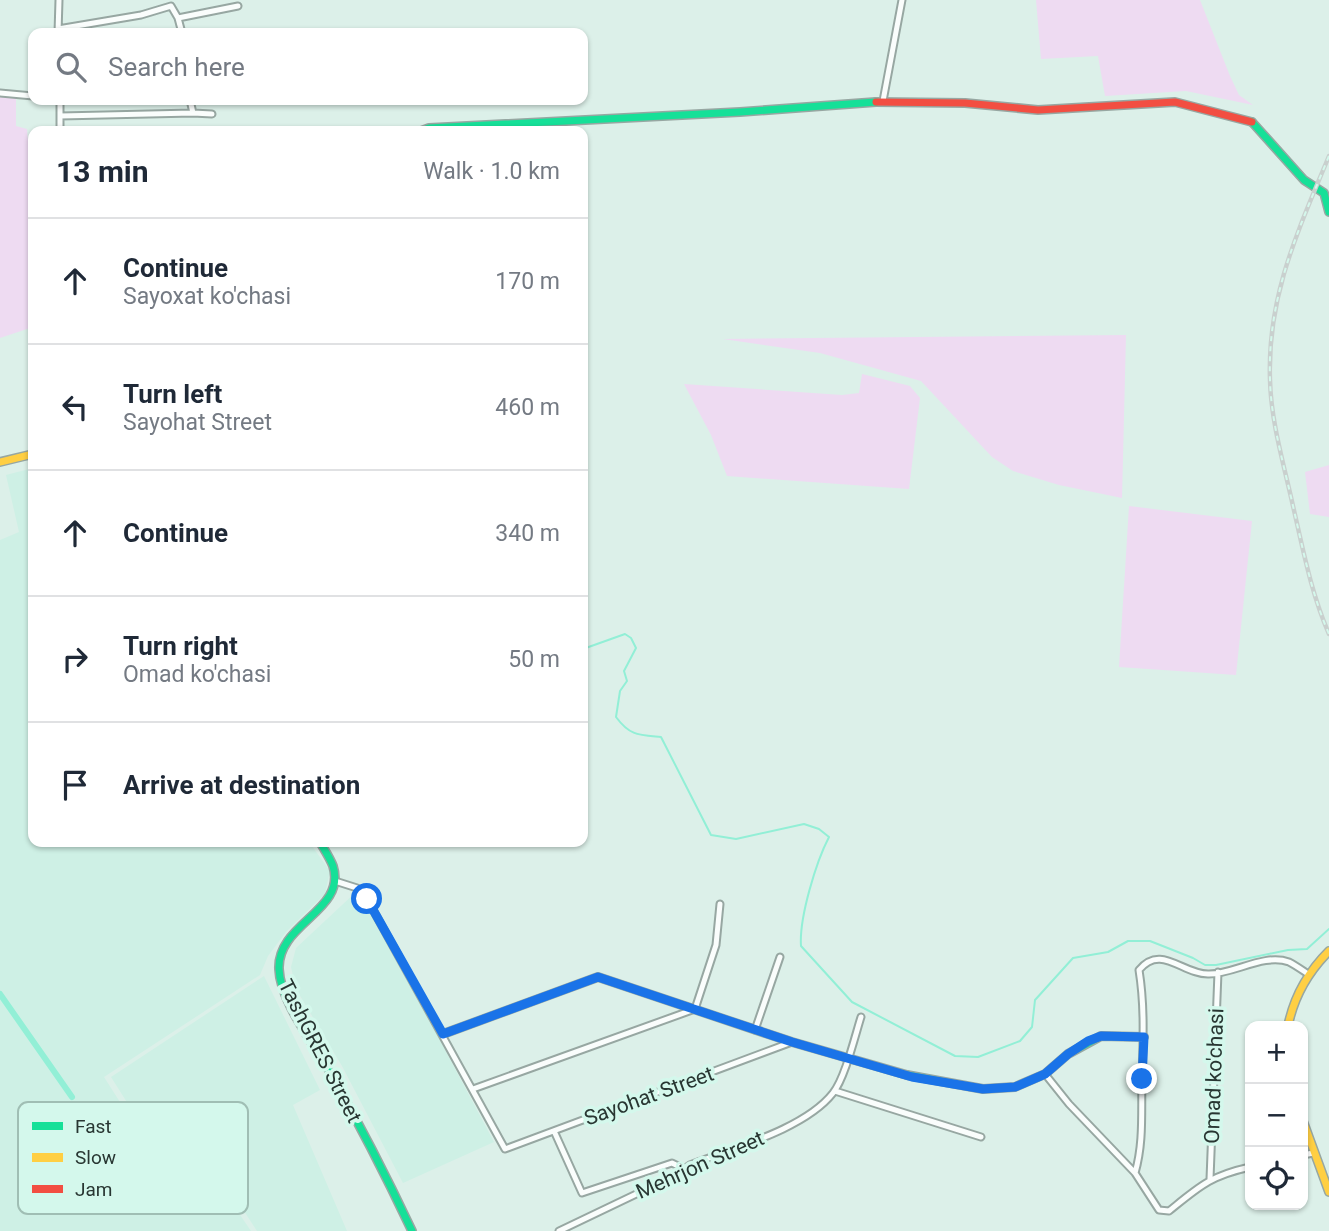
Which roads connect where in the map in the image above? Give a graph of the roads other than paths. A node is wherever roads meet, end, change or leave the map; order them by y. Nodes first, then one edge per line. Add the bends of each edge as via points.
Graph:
1 (59, 0) edge
2 (902, 0) edge
3 (169, 3) edge
4 (238, 6) dead end
5 (178, 18) junction
6 (58, 28) edge
7 (74, 28) edge
8 (181, 28) edge
9 (0, 93) edge
10 (28, 96) edge
11 (883, 101) junction
12 (60, 105) edge
13 (191, 105) edge
14 (193, 113) junction
15 (212, 114) dead end
16 (60, 116) junction
17 (60, 126) edge
18 (513, 126) edge
19 (1328, 206) edge
20 (28, 455) edge
21 (0, 462) edge
22 (323, 847) edge
23 (335, 881) junction
24 (720, 904) dead end
25 (1329, 951) edge
26 (780, 957) dead end
27 (1219, 972) junction
28 (1308, 974) junction
29 (695, 1009) junction
30 (861, 1017) dead end
31 (1288, 1021) edge
32 (755, 1030) junction
33 (443, 1034) junction
34 (1144, 1037) junction
35 (792, 1042) junction
36 (847, 1058) junction
37 (1045, 1074) junction
38 (473, 1089) junction
39 (835, 1091) junction
40 (554, 1131) junction
41 (981, 1137) dead end
42 (1308, 1137) edge
43 (1313, 1153) junction
44 (1308, 1154) edge
45 (1245, 1168) edge
46 (684, 1169) junction
47 (1135, 1172) junction
48 (1210, 1179) junction
49 (1329, 1192) edge
50 (412, 1231) edge
51 (559, 1231) edge

1 - 6 street
2 - 11 street
3 - 5 street
3 - 7 street via 141,15
4 - 5 street
5 - 8 street
9 - 10 street
11 - 18 street
11 - 19 street via 1038,110 1175,102 1239,116 1251,120 1304,180 1324,193
12 - 16 street
13 - 14 street
14 - 15 street
14 - 16 street
16 - 17 street
20 - 21 street
22 - 23 street
23 - 33 street via 357,888 367,899
23 - 50 street, TashGRES Street via 327,901 283,945 281,977
24 - 29 street via 716,945
25 - 28 street
26 - 32 street
27 - 28 street via 1287,961
27 - 34 street via 1147,961 1139,970
27 - 48 street, Omad ko'chasi
28 - 31 street
29 - 32 street
29 - 33 street via 598,977
29 - 38 street
30 - 36 street, Mehrjon Street
32 - 35 street
33 - 38 street
34 - 37 street via 1095,1038
34 - 47 street via 1141,1153
35 - 36 street
35 - 40 street, Sayohat Street
36 - 37 street via 912,1077 983,1089 1015,1087
36 - 39 street, Mehrjon Street
37 - 47 street, Omad ko'chasi
38 - 40 street, Sayohat Street via 505,1149
39 - 41 street
39 - 46 street, Mehrjon Street via 816,1111 787,1127
40 - 46 street via 582,1193 672,1163
42 - 43 street
43 - 44 street
43 - 49 street
45 - 48 street, Omad ko'chasi
46 - 51 street, Mehrjon Street
47 - 48 street, Omad ko'chasi via 1159,1210 1169,1211

